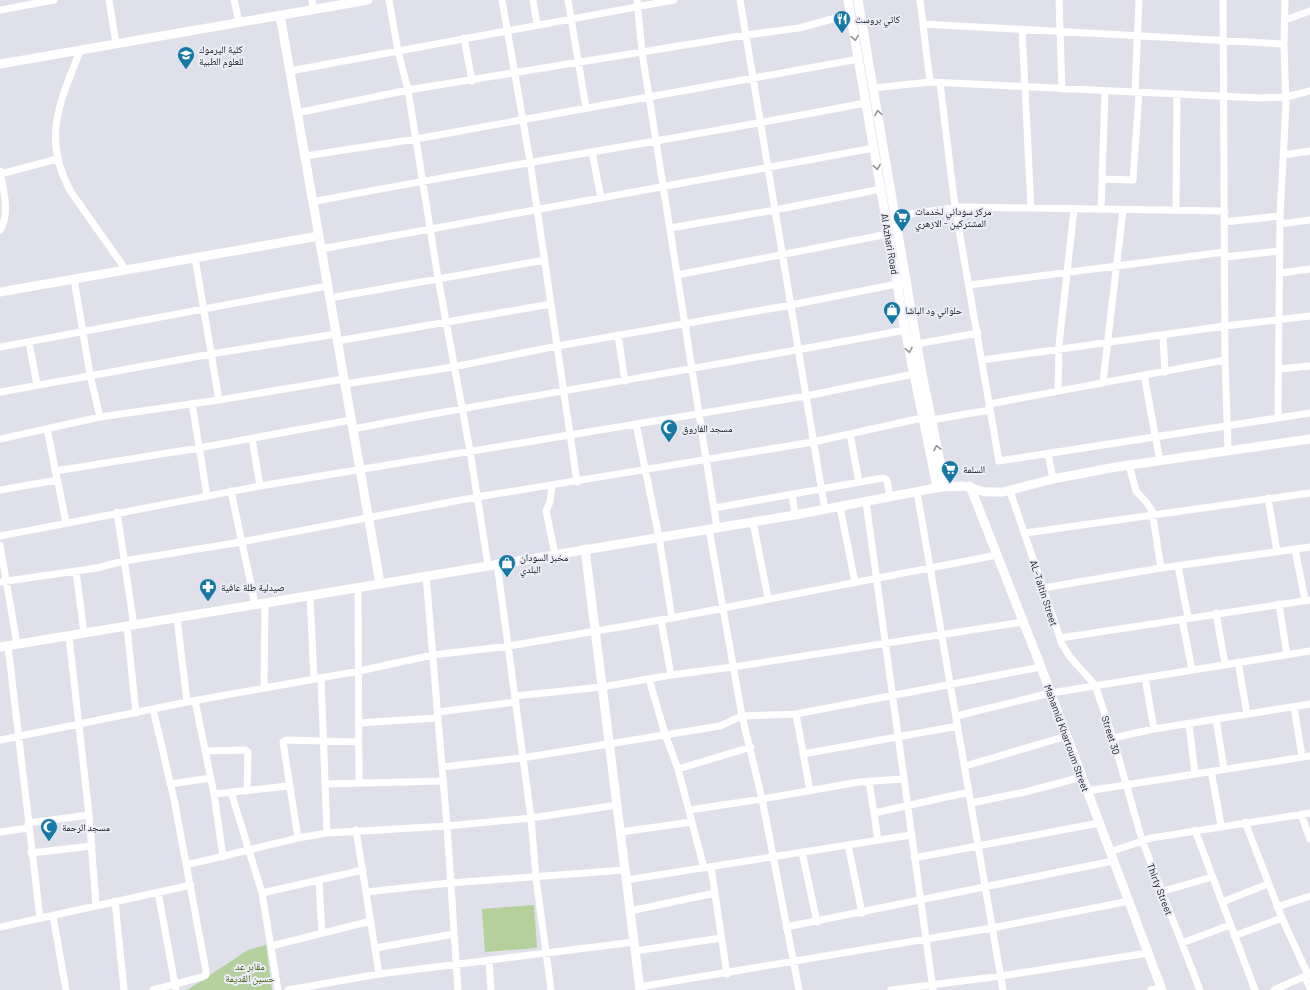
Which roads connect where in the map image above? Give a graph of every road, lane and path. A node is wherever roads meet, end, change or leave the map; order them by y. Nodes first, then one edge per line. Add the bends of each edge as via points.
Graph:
1 (54, 0) edge
2 (109, 0) edge
3 (234, 0) edge
4 (312, 0) edge
5 (368, 0) edge
6 (389, 0) edge
7 (502, 0) edge
8 (533, 0) edge
9 (568, 0) edge
10 (674, 0) edge
11 (740, 0) edge
12 (848, 0) edge
13 (858, 0) edge
14 (920, 0) edge
15 (1059, 0) edge
16 (1139, 0) edge
17 (1223, 0) edge
18 (1285, 0) edge
19 (355, 1) edge
20 (638, 3) edge
21 (0, 10) edge
22 (313, 10) junction
23 (1310, 11) edge
24 (851, 14) junction
25 (280, 15) junction
26 (571, 19) junction
27 (1285, 20) junction
28 (239, 22) junction
29 (924, 24) junction
30 (537, 25) junction
31 (1022, 29) junction
32 (508, 30) junction
33 (1061, 32) junction
34 (746, 35) junction
35 (1137, 36) junction
36 (464, 38) junction
37 (1223, 41) junction
38 (116, 44) junction
39 (1284, 44) junction
40 (81, 50) junction
41 (398, 51) junction
42 (642, 52) junction
43 (859, 59) junction
44 (579, 63) junction
45 (0, 64) edge
46 (290, 71) junction
47 (517, 74) junction
48 (753, 78) junction
49 (472, 81) junction
50 (930, 82) junction
51 (940, 83) junction
52 (1025, 87) junction
53 (874, 88) junction
54 (1062, 89) junction
55 (408, 90) junction
56 (1105, 91) junction
57 (1310, 91) edge
58 (1137, 92) junction
59 (1177, 95) junction
60 (649, 97) junction
61 (1224, 97) junction
62 (1286, 97) junction
63 (865, 103) junction
64 (586, 108) junction
65 (297, 113) junction
66 (524, 119) junction
67 (760, 123) junction
68 (416, 139) junction
69 (656, 142) junction
70 (874, 148) junction
71 (1310, 151) edge
72 (592, 152) junction
73 (1282, 155) junction
74 (304, 156) junction
75 (56, 159) junction
76 (530, 161) junction
77 (768, 166) junction
78 (0, 171) edge
79 (0, 174) edge
80 (1102, 179) junction
81 (423, 180) junction
82 (664, 186) junction
83 (881, 189) junction
84 (602, 198) junction
85 (312, 202) junction
86 (955, 207) junction
87 (1031, 208) junction
88 (1074, 209) junction
89 (537, 210) junction
90 (775, 210) junction
91 (1101, 210) junction
92 (1123, 210) junction
93 (1176, 211) junction
94 (1224, 211) junction
95 (896, 216) junction
96 (1280, 216) junction
97 (1310, 220) edge
98 (1224, 222) junction
99 (1280, 224) junction
100 (431, 228) junction
101 (670, 228) junction
102 (0, 230) edge
103 (888, 234) junction
104 (319, 236) junction
105 (321, 249) junction
106 (1280, 251) junction
107 (1225, 255) junction
108 (782, 256) junction
109 (195, 258) junction
110 (545, 260) junction
111 (1117, 266) junction
112 (1310, 269) edge
113 (126, 270) junction
114 (1068, 272) junction
115 (1280, 273) junction
116 (677, 275) junction
117 (438, 278) junction
118 (74, 279) junction
119 (907, 282) junction
120 (897, 283) junction
121 (969, 284) junction
122 (327, 286) junction
123 (0, 292) edge
124 (330, 298) junction
125 (551, 304) junction
126 (791, 305) junction
127 (203, 310) junction
128 (1310, 316) edge
129 (1280, 320) junction
130 (446, 323) junction
131 (685, 323) junction
132 (1225, 326) junction
133 (905, 330) junction
134 (82, 332) junction
135 (978, 333) junction
136 (618, 335) junction
137 (1163, 335) junction
138 (336, 337) junction
139 (29, 342) junction
140 (1108, 343) junction
141 (917, 344) junction
142 (557, 346) junction
143 (0, 347) edge
144 (798, 350) junction
145 (1058, 350) junction
146 (211, 354) junction
147 (982, 360) junction
148 (1226, 360) junction
149 (1310, 366) edge
150 (453, 367) junction
151 (1279, 369) junction
152 (692, 370) junction
153 (1164, 372) junction
154 (914, 374) junction
155 (90, 375) junction
156 (1144, 375) junction
157 (344, 381) junction
158 (625, 381) junction
159 (1103, 382) junction
160 (37, 385) junction
161 (1058, 391) junction
162 (0, 392) edge
163 (564, 392) junction
164 (806, 396) junction
165 (219, 400) junction
166 (192, 403) junction
167 (990, 407) junction
168 (462, 408) junction
169 (1310, 413) edge
170 (699, 414) junction
171 (100, 418) junction
172 (1278, 418) junction
173 (926, 419) junction
174 (351, 420) junction
175 (636, 424) junction
176 (1227, 427) junction
177 (47, 429) junction
178 (353, 429) junction
179 (850, 434) junction
180 (571, 435) junction
181 (1155, 437) junction
182 (252, 438) junction
183 (0, 439) edge
184 (1310, 439) edge
185 (814, 442) junction
186 (199, 448) junction
187 (1228, 450) junction
188 (470, 452) junction
189 (1048, 454) junction
190 (705, 459) junction
191 (1160, 461) junction
192 (1129, 465) junction
193 (644, 470) junction
194 (55, 471) junction
195 (360, 471) junction
196 (1053, 479) junction
197 (57, 480) junction
198 (577, 482) junction
199 (859, 482) junction
200 (260, 486) junction
201 (552, 486) junction
202 (970, 486) junction
203 (941, 487) junction
204 (821, 489) junction
205 (0, 490) edge
206 (231, 491) junction
207 (1010, 491) junction
208 (917, 492) junction
209 (1310, 493) edge
210 (792, 494) junction
211 (207, 496) junction
212 (477, 498) junction
213 (890, 498) junction
214 (1268, 498) junction
215 (866, 502) junction
216 (840, 507) junction
217 (714, 508) junction
218 (825, 510) junction
219 (118, 512) junction
220 (1152, 514) junction
221 (795, 515) junction
222 (368, 517) junction
223 (66, 522) junction
224 (752, 522) junction
225 (713, 528) junction
226 (1025, 533) junction
227 (0, 536) edge
228 (659, 537) junction
229 (241, 542) junction
230 (0, 545) edge
231 (1310, 547) edge
232 (585, 549) junction
233 (1295, 549) junction
234 (1277, 552) junction
235 (555, 554) junction
236 (997, 555) junction
237 (124, 561) junction
238 (492, 564) junction
239 (1178, 566) junction
240 (931, 567) junction
241 (1161, 568) junction
242 (76, 571) junction
243 (426, 575) junction
244 (877, 577) junction
245 (3, 581) edge
246 (855, 582) junction
247 (380, 583) junction
248 (358, 588) junction
249 (1043, 588) junction
250 (310, 596) junction
251 (768, 598) junction
252 (1307, 600) edge
253 (265, 603) junction
254 (255, 604) junction
255 (1279, 604) junction
256 (723, 608) junction
257 (1216, 613) junction
258 (177, 618) junction
259 (672, 618) junction
260 (1185, 618) junction
261 (661, 620) junction
262 (1023, 622) junction
263 (130, 626) junction
264 (595, 631) junction
265 (84, 634) junction
266 (942, 635) junction
267 (69, 636) junction
268 (1060, 638) junction
269 (17, 644) junction
270 (886, 644) junction
271 (4, 646) edge
272 (509, 646) junction
273 (1310, 651) edge
274 (433, 655) junction
275 (1287, 655) junction
276 (1238, 662) junction
277 (1225, 664) junction
278 (733, 667) junction
279 (1041, 667) junction
280 (1192, 670) junction
281 (359, 671) junction
282 (671, 675) junction
283 (317, 678) junction
284 (1145, 678) junction
285 (649, 679) junction
286 (950, 684) junction
287 (1095, 685) junction
288 (602, 687) junction
289 (264, 688) junction
290 (1051, 693) junction
291 (893, 695) junction
292 (515, 699) junction
293 (195, 700) junction
294 (187, 702) junction
295 (1310, 704) edge
296 (1294, 706) junction
297 (153, 709) junction
298 (136, 713) junction
299 (796, 714) junction
300 (1247, 714) junction
301 (438, 715) junction
302 (742, 716) junction
303 (956, 716) junction
304 (1216, 719) junction
305 (80, 723) junction
306 (359, 723) junction
307 (1189, 724) junction
308 (958, 726) junction
309 (1154, 729) junction
310 (665, 734) junction
311 (1067, 736) junction
312 (18, 737) junction
313 (897, 737) junction
314 (1113, 738) junction
315 (0, 740) edge
316 (324, 742) junction
317 (359, 742) junction
318 (609, 743) junction
319 (751, 747) junction
320 (205, 751) junction
321 (803, 754) junction
322 (1310, 756) edge
323 (1302, 757) junction
324 (522, 758) junction
325 (965, 766) junction
326 (442, 767) junction
327 (678, 769) junction
328 (1224, 769) junction
329 (1211, 771) junction
330 (1195, 774) junction
331 (1082, 777) junction
332 (210, 778) junction
333 (903, 779) junction
334 (443, 781) junction
335 (869, 781) junction
336 (359, 782) junction
337 (170, 784) junction
338 (325, 784) junction
339 (288, 786) junction
340 (1125, 786) junction
341 (247, 790) junction
342 (810, 791) junction
343 (1087, 791) junction
344 (231, 792) junction
345 (969, 792) junction
346 (214, 794) junction
347 (762, 799) junction
348 (971, 803) junction
349 (617, 805) junction
350 (907, 806) junction
351 (689, 810) junction
352 (874, 813) junction
353 (1310, 813) edge
354 (1301, 814) junction
355 (89, 815) junction
356 (531, 818) junction
357 (692, 822) junction
358 (1099, 822) junction
359 (1245, 822) junction
360 (28, 825) junction
361 (447, 826) junction
362 (1221, 826) junction
363 (356, 830) junction
364 (1195, 830) junction
365 (0, 832) edge
366 (620, 832) junction
367 (327, 833) junction
368 (911, 835) junction
369 (298, 838) junction
370 (1310, 839) edge
371 (878, 840) junction
372 (1142, 840) junction
373 (848, 845) junction
374 (92, 846) junction
375 (978, 846) junction
376 (249, 849) junction
377 (802, 852) junction
378 (1110, 852) junction
379 (31, 853) junction
380 (223, 857) junction
381 (773, 857) junction
382 (914, 858) junction
383 (1113, 861) junction
384 (186, 865) junction
385 (708, 868) junction
386 (363, 870) junction
387 (625, 870) junction
388 (1212, 877) junction
389 (536, 878) junction
390 (626, 880) junction
391 (319, 881) junction
392 (450, 883) junction
393 (1268, 884) junction
394 (191, 885) junction
395 (985, 886) junction
396 (158, 892) junction
397 (262, 892) junction
398 (366, 892) junction
399 (1160, 892) junction
400 (716, 893) junction
401 (1310, 896) edge
402 (920, 900) junction
403 (115, 901) junction
404 (1129, 901) junction
405 (1222, 902) junction
406 (96, 905) junction
407 (1277, 907) junction
408 (630, 911) junction
409 (862, 913) junction
410 (53, 916) junction
411 (40, 918) junction
412 (1282, 918) junction
413 (371, 921) junction
414 (817, 922) junction
415 (1230, 924) junction
416 (0, 927) edge
417 (786, 927) junction
418 (992, 928) junction
419 (322, 934) junction
420 (454, 934) junction
421 (1234, 936) junction
422 (721, 938) junction
423 (926, 939) junction
424 (1182, 943) junction
425 (271, 946) junction
426 (634, 946) junction
427 (375, 948) junction
428 (546, 953) junction
429 (1148, 953) junction
430 (489, 960) junction
431 (794, 962) junction
432 (456, 964) junction
433 (379, 974) junction
434 (727, 974) junction
435 (1001, 976) junction
436 (1308, 976) edge
437 (932, 987) edge
438 (176, 988) edge
439 (640, 988) edge
440 (1310, 988) edge
441 (1161, 989) edge
442 (66, 990) edge
443 (124, 990) edge
444 (153, 990) edge
445 (278, 990) edge
446 (288, 990) edge
447 (458, 990) edge
448 (491, 990) edge
449 (551, 990) edge
450 (799, 990) edge
451 (891, 990) edge
452 (1003, 990) edge
453 (1151, 990) edge
454 (1200, 990) edge
455 (1255, 990) edge
456 (1274, 990) edge

1 - 21 street
2 - 38 street
3 - 28 street
4 - 22 street
5 - 19 street
6 - 41 street
7 - 32 street
8 - 30 street
9 - 26 street
10 - 20 street
11 - 34 street
12 - 24 street, Al Azhari Road
13 - 53 street, Al Azhari Road
14 - 29 street
15 - 33 street
16 - 35 street
17 - 37 street
18 - 27 street
19 - 22 street
20 - 26 street
20 - 42 street
22 - 25 street
23 - 27 street
24 - 34 street via 799,28
24 -> 43 street, Al Azhari Road
25 - 28 street
25 - 46 street
26 - 30 street
26 - 44 street
27 - 39 street
28 - 38 street
29 - 31 street
29 - 50 street
30 - 32 street
31 - 33 street
31 - 52 street
32 - 36 street
32 - 47 street
33 - 35 street
33 - 54 street
34 - 42 street
34 - 48 street
35 - 37 street
35 - 58 street
36 - 41 street
36 - 49 street
37 - 39 street
37 - 61 street
38 - 40 street
39 - 62 street
40 - 45 street
40 - 75 street via 58,117 55,134
41 - 46 street
41 - 55 street
42 - 44 street
42 - 60 street
43 - 48 street
43 - 63 street, Al Azhari Road
44 - 47 street
44 - 64 street
46 - 65 street
47 - 49 street
47 - 66 street
48 - 60 street
48 - 67 street
49 - 55 street
50 - 51 street
50 - 53 street
51 - 52 street
51 - 86 street
52 - 54 street
52 - 87 street
95 -> 53 street, Al Azhari Road
54 - 56 street
55 - 65 street
55 - 68 street
56 - 58 street
56 - 80 street
57 - 62 street
58 - 59 street
58 - 80 street via 1133,180
59 - 61 street
59 - 93 street
60 - 64 street
60 - 69 street
61 - 62 street
61 - 94 street
62 - 73 street
63 - 67 street
63 - 70 street, Al Azhari Road
64 - 66 street
65 - 74 street
66 - 68 street
66 - 76 street
67 - 69 street
67 - 77 street
68 - 74 street
68 - 81 street
69 - 72 street
69 - 82 street
70 - 77 street
70 -> 83 street, Al Azhari Road
71 - 73 street
72 - 76 street
72 - 84 street
73 - 96 street
74 - 85 street
75 - 79 street
75 - 113 street via 63,179 83,211
76 - 81 street
76 - 89 street
77 - 82 street
77 - 90 street
78 - 79 street
79 - 102 street via 6,210 5,224
80 - 91 street
81 - 85 street
81 - 100 street
82 - 84 street
82 - 101 street
83 - 90 street
83 - 103 street, Al Azhari Road
84 - 89 street
85 - 104 street
86 - 87 street
86 - 95 street
86 - 121 street
87 - 88 street
88 - 91 street
88 - 114 street
89 - 100 street
89 - 110 street
90 - 101 street
90 - 108 street
91 - 92 street
92 - 93 street
92 - 111 street
93 - 94 street
94 - 98 street
95 - 119 street, Al Azhari Road
96 - 98 street
96 - 99 street
97 - 99 street
98 - 107 street
99 - 106 street
100 - 105 street
100 - 117 street
101 - 116 street
103 - 108 street
103 - 120 street, Al Azhari Road
104 - 105 street
104 - 109 street
105 - 122 street
106 - 107 street
106 - 115 street
107 - 111 street
107 - 132 street
108 - 116 street
108 - 126 street
109 - 113 street
109 - 127 street
110 - 117 street
110 - 125 street
111 - 114 street
111 - 140 street
112 - 115 street
113 - 118 street
114 - 121 street
114 - 145 street
115 - 129 street
116 - 131 street
117 - 124 street
117 - 130 street
118 - 123 street
118 - 134 street
119 - 120 street
119 - 141 street, Al Azhari Road
120 - 126 street
120 - 133 street, Al Azhari Road
121 - 135 street
122 - 124 street
122 - 127 street
124 - 138 street
125 - 130 street
125 - 142 street
126 - 131 street
126 - 144 street
127 - 134 street
127 - 146 street
128 - 129 street
129 - 132 street
129 - 151 street
130 - 138 street
130 - 150 street
131 - 136 street
131 - 152 street
132 - 137 street
132 - 148 street
133 - 144 street
133 -> 154 street, Al Azhari Road
134 - 139 street
134 - 155 street
135 - 141 street
135 - 147 street
136 - 142 street
136 - 158 street
137 - 140 street
137 - 153 street
138 - 146 street
138 - 157 street
139 - 143 street
139 - 160 street
140 - 145 street
140 - 159 street
141 - 173 street, Al Azhari Road
142 - 150 street
142 - 163 street
144 - 152 street
144 - 164 street
145 - 147 street
145 - 161 street
146 - 155 street
146 - 165 street
147 - 167 street
148 - 153 street
148 - 176 street
149 - 151 street
150 - 157 street
150 - 168 street
151 - 172 street
152 - 158 street
152 - 170 street
153 - 156 street
154 - 164 street
154 - 173 street, Al Azhari Road
155 - 160 street
155 - 171 street
156 - 159 street
156 - 181 street
157 - 165 street
157 - 174 street
158 - 163 street
159 - 161 street
160 - 162 street
161 - 167 street
163 - 168 street
163 - 180 street
164 - 170 street
164 - 185 street
165 - 166 street
166 - 171 street
166 - 186 street
167 - 173 street
167 - 189 street via 998,461
168 - 178 street
168 - 188 street
169 - 172 street
170 - 175 street
170 - 190 street
171 - 177 street
172 - 176 street
173 - 179 street
173 - 203 street, Al Azhari Road
174 - 178 street
174 - 182 street
175 - 180 street
175 - 193 street
176 - 181 street
176 - 187 street
177 - 183 street
177 - 194 street
178 - 195 street
179 - 185 street
179 - 199 street
180 - 188 street
180 - 198 street
181 - 189 street
181 - 191 street
182 - 186 street
182 - 200 street
184 - 187 street
185 - 190 street
185 - 204 street
186 - 194 street
186 - 211 street
187 - 191 street
188 - 195 street
188 - 212 street
189 - 196 street
190 - 193 street
190 - 217 street
191 - 192 street
192 - 196 street
192 - 220 street via 1136,491 1150,506
193 - 198 street
193 - 228 street
194 - 197 street
195 - 200 street
195 - 222 street
196 - 207 street
197 - 205 street
197 - 223 street
198 - 201 street
199 - 204 street
199 - 213 street via 884,478 887,480
200 - 206 street
201 - 212 street
201 - 235 street via 546,511
202 - 203 street
202 - 207 street via 990,492
202 - 236 street, Mahamid Khartoum Street
203 - 208 street
204 - 210 street
204 - 218 street
206 - 211 street
206 - 229 street
207 - 226 street, AL-Taltin Street
208 - 213 street
208 - 240 street
209 - 214 street
210 - 217 street
210 - 221 street
211 - 219 street
212 - 222 street
212 - 238 street
213 - 215 street
214 - 220 street
214 - 234 street
215 - 216 street
215 - 244 street
216 - 218 street
216 - 246 street
217 - 225 street
218 - 221 street
219 - 223 street
219 - 237 street
220 - 226 street
220 - 241 street
221 - 224 street
222 - 229 street
222 - 247 street
223 - 227 street
224 - 225 street
224 - 251 street
225 - 228 street
225 - 256 street
226 - 249 street, AL-Taltin Street
228 - 232 street
228 - 259 street
229 - 237 street
229 - 254 street
230 - 245 street
231 - 233 street
232 - 235 street
232 - 264 street
233 - 234 street
233 - 252 street
234 - 239 street
235 - 238 street
236 - 240 street
236 - 262 street, Mahamid Khartoum Street
237 - 242 street
237 - 263 street
238 - 243 street
238 - 272 street
239 - 241 street
239 - 260 street
240 - 244 street
240 - 266 street
241 - 249 street
242 - 245 street
242 - 265 street
243 - 247 street
243 - 274 street
244 - 246 street
244 - 270 street
245 - 269 street
246 - 251 street
247 - 248 street
248 - 250 street
248 - 281 street
249 - 268 street, AL-Taltin Street
250 - 253 street
250 - 283 street
251 - 256 street
252 - 255 street
253 - 254 street
253 - 289 street
254 - 258 street
255 - 257 street
255 - 275 street
256 - 259 street
256 - 278 street
257 - 260 street
257 - 277 street
258 - 263 street
258 - 294 street
259 - 261 street
260 - 268 street
260 - 280 street
261 - 264 street
261 - 282 street
262 - 266 street
262 - 279 street, Mahamid Khartoum Street
263 - 265 street
263 - 298 street
264 - 272 street
264 - 288 street
265 - 267 street
266 - 270 street
266 - 286 street
267 - 269 street
267 - 305 street
268 - 287 street, AL-Taltin Street via 1070,657
269 - 271 street
270 - 278 street
270 - 291 street
271 - 312 street
272 - 274 street
272 - 292 street
273 - 275 street
274 - 281 street
274 - 301 street
275 - 276 street
276 - 277 street
276 - 300 street
277 - 280 street
278 - 282 street
278 - 302 street
279 - 286 street
279 - 290 street, Mahamid Khartoum Street
280 - 284 street
281 - 283 street
281 - 306 street
282 - 285 street
283 - 289 street
283 - 316 street
284 - 287 street
284 - 309 street
285 - 288 street
285 - 310 street
286 - 291 street
286 - 303 street
287 - 290 street
287 - 314 street, Street 30
288 - 292 street
288 - 318 street
289 - 293 street
290 - 303 street
290 - 311 street, Mahamid Khartoum Street
291 - 299 street
291 - 313 street
292 - 301 street
292 - 324 street
293 - 294 street
293 - 320 street
294 - 297 street
295 - 296 street
296 - 300 street
296 - 323 street
297 - 298 street
297 - 337 street
298 - 305 street
299 - 302 street
299 - 321 street
300 - 304 street
301 - 306 street
301 - 326 street
302 - 310 street via 720,726
302 - 319 street
303 - 308 street
304 - 307 street
304 - 328 street
305 - 312 street
305 - 355 street
306 - 317 street
307 - 309 street
307 - 330 street
308 - 313 street
308 - 325 street
309 - 314 street
310 - 318 street
310 - 327 street
311 - 325 street
311 - 331 street, Mahamid Khartoum Street
312 - 315 street
312 - 360 street
313 - 321 street
313 - 333 street
314 - 340 street, Street 30
316 - 317 street
316 - 338 street
316 - 339 street via 283,742
317 - 336 street
318 - 324 street
318 - 349 street
319 - 327 street
319 - 347 street
320 - 332 street
320 - 341 street via 248,752
321 - 342 street
322 - 323 street
323 - 328 street
324 - 326 street
324 - 356 street
325 - 345 street
326 - 334 street
327 - 351 street
328 - 329 street
329 - 330 street
329 - 362 street
330 - 340 street
331 - 343 street, Mahamid Khartoum Street
331 - 348 street
332 - 337 street
332 - 346 street
333 - 335 street
333 - 350 street
334 - 336 street
334 - 361 street
335 - 342 street
335 - 352 street
336 - 338 street
337 - 384 street
338 - 367 street
339 - 341 street
339 - 369 street
340 - 343 street
340 - 372 street, Thirty Street
341 - 344 street
342 - 347 street
343 - 358 street, Mahamid Khartoum Street
344 - 346 street
344 - 376 street
345 - 348 street
345 - 350 street
346 - 380 street
347 - 351 street
347 - 381 street
348 - 375 street
349 - 356 street
349 - 366 street
350 - 352 street
350 - 368 street
351 - 357 street
352 - 371 street
353 - 354 street
354 - 359 street
354 - 370 street
355 - 360 street
355 - 374 street
356 - 361 street
356 - 389 street
357 - 366 street
357 - 385 street
358 - 375 street
358 - 378 street, Mahamid Khartoum Street
359 - 362 street
359 - 393 street
360 - 365 street
360 - 379 street
361 - 363 street
361 - 392 street
362 - 364 street
363 - 367 street
363 - 386 street
364 - 372 street
364 - 388 street
366 - 387 street
367 - 369 street
368 - 371 street
368 - 382 street
369 - 376 street
371 - 373 street
372 - 378 street
372 - 399 street, Thirty Street
373 - 377 street
373 - 409 street
374 - 379 street
374 - 406 street
375 - 382 street
375 - 395 street
376 - 380 street
376 - 397 street
377 - 381 street
377 - 414 street
378 - 383 street, Mahamid Khartoum Street
379 - 411 street
380 - 384 street
381 - 385 street
381 - 417 street
382 - 402 street
383 - 395 street
383 - 404 street, Mahamid Khartoum Street
384 - 394 street
385 - 390 street
385 - 400 street
386 - 391 street
386 - 398 street
387 - 389 street
387 - 390 street
388 - 399 street
388 - 405 street
389 - 392 street
389 - 428 street
390 - 408 street
391 - 397 street
391 - 419 street
392 - 398 street
392 - 420 street
393 - 405 street
393 - 407 street
394 - 396 street
394 - 438 street via 206,974
395 - 402 street
395 - 418 street
396 - 403 street
396 - 438 street
397 - 425 street
398 - 413 street
399 - 424 street, Thirty Street
400 - 408 street
400 - 422 street
401 - 407 street
402 - 409 street
402 - 423 street
403 - 406 street
403 - 443 street
404 - 418 street
404 - 429 street, Mahamid Khartoum Street
405 - 415 street
406 - 410 street
407 - 412 street
408 - 426 street
409 - 414 street
410 - 411 street
410 - 442 street
411 - 416 street
412 - 421 street
412 - 436 street
413 - 419 street
413 - 427 street
414 - 417 street
415 - 421 street
415 - 424 street
417 - 431 street
418 - 423 street
418 - 435 street
419 - 425 street
420 - 427 street
420 - 432 street
421 - 455 street
422 - 426 street
422 - 434 street
423 - 431 street
423 - 437 street
424 - 454 street, Thirty Street
425 - 445 street
426 - 428 street
426 - 439 street
427 - 433 street
428 - 430 street
428 - 449 street
429 - 435 street
429 - 441 street, Mahamid Khartoum Street
430 - 432 street
430 - 448 street
431 - 434 street
431 - 450 street
432 - 433 street
432 - 447 street
433 - 446 street
434 - 439 street
435 - 437 street
435 - 452 street
436 - 440 street
436 - 456 street
437 - 451 street
438 - 444 street
441 - 453 street

